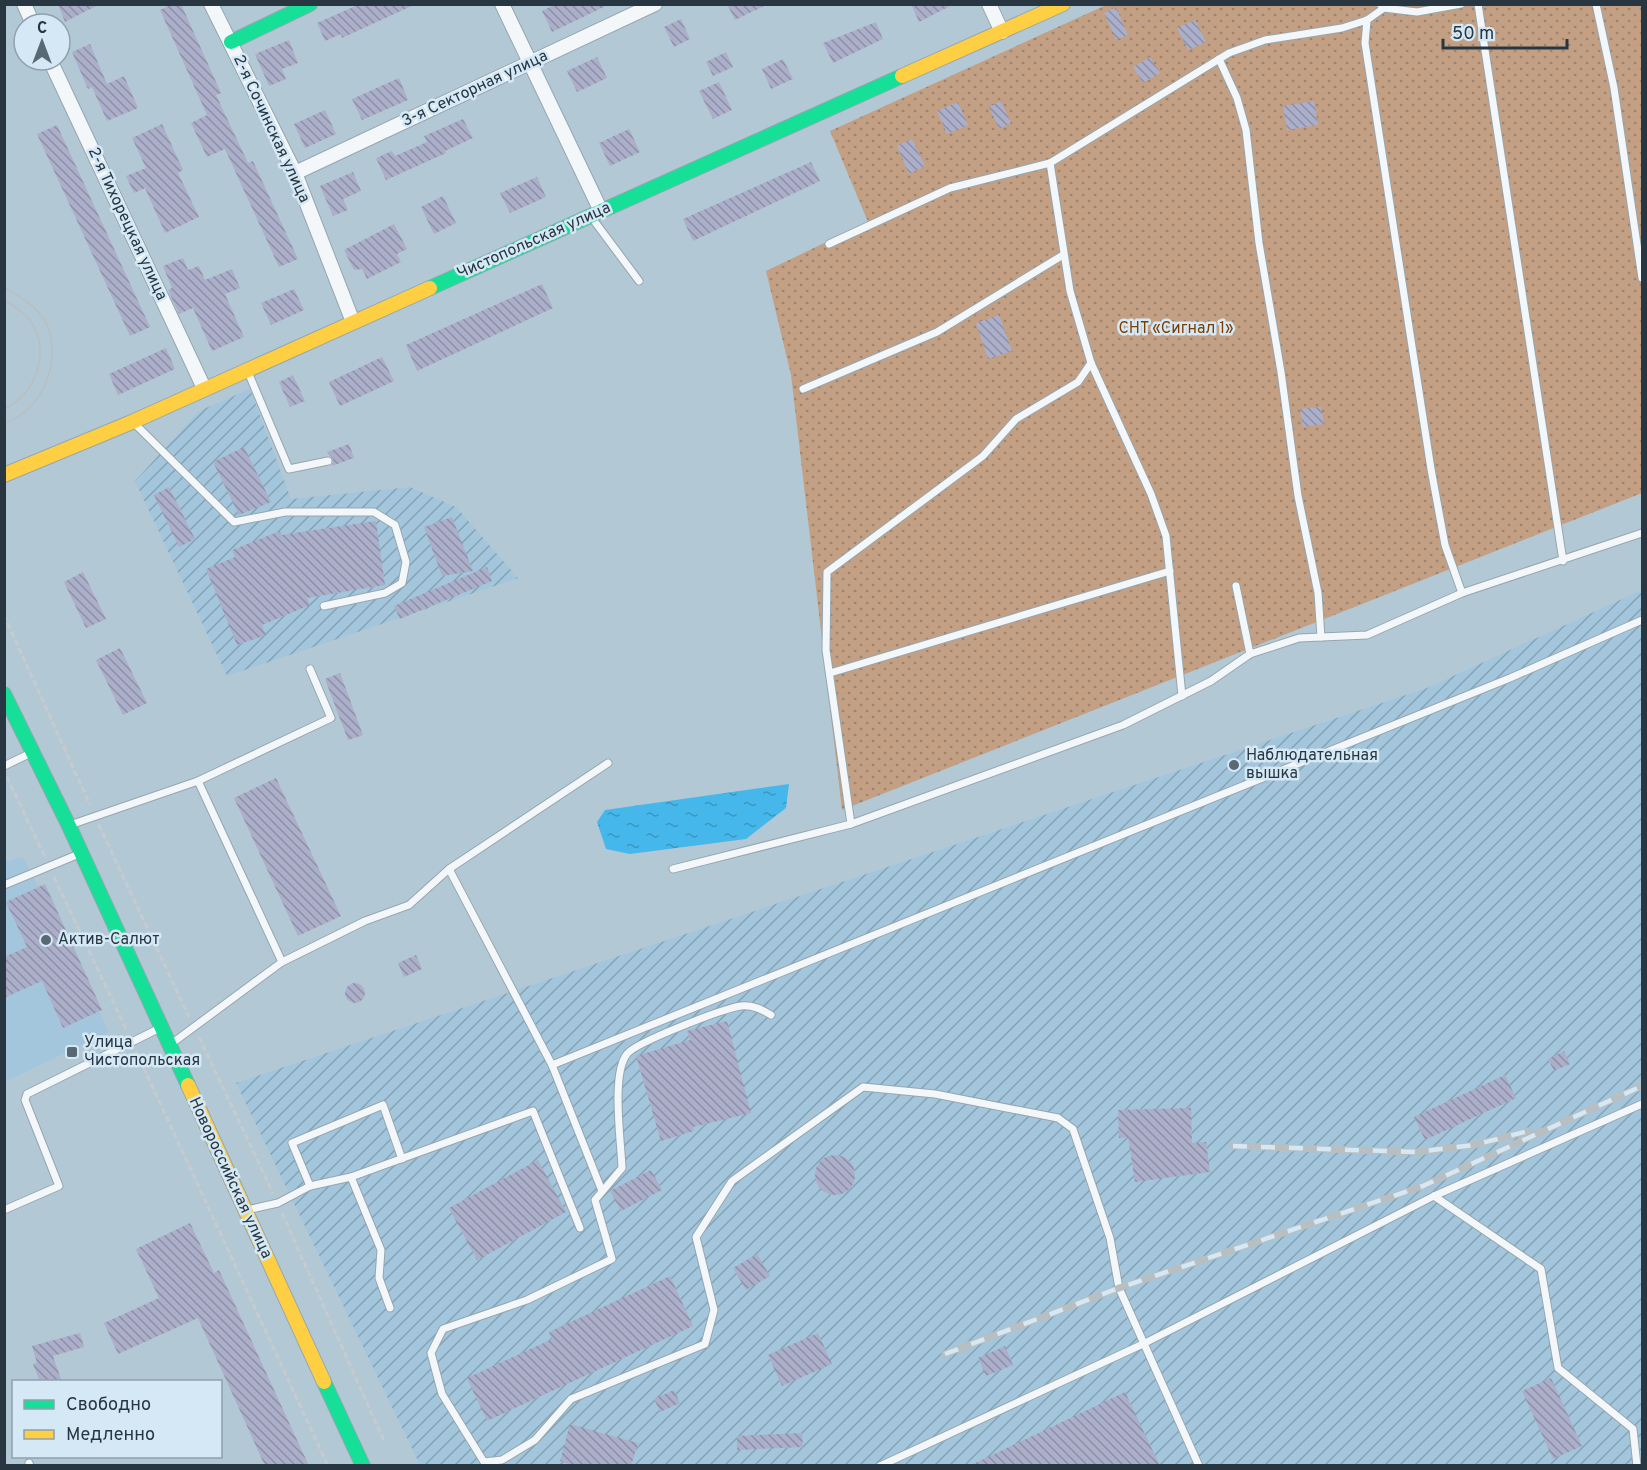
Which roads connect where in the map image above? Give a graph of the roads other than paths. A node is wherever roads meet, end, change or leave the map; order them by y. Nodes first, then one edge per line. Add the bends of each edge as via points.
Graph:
1 (211, 4) edge
2 (310, 4) edge
3 (502, 4) edge
4 (655, 4) edge
5 (989, 4) edge
6 (1063, 4) edge
7 (1461, 4) edge
8 (1478, 4) edge
9 (1596, 4) edge
10 (1382, 6) edge
11 (1367, 20) junction
12 (1002, 32) junction
13 (231, 42) junction
14 (1219, 59) junction
15 (529, 63) junction
16 (56, 72) edge
17 (1050, 163) junction
18 (295, 173) junction
19 (596, 213) junction
20 (829, 244) dead end
21 (1063, 255) junction
22 (1642, 278) edge
23 (639, 281) dead end
24 (352, 322) junction
25 (1091, 363) junction
26 (247, 369) junction
27 (204, 388) junction
28 (803, 389) dead end
29 (132, 422) junction
30 (328, 461) dead end
31 (4, 475) edge
32 (1642, 533) edge
33 (1563, 561) junction
34 (1170, 571) junction
35 (1236, 586) dead end
36 (1462, 593) junction
37 (324, 606) dead end
38 (1642, 620) edge
39 (1321, 637) junction
40 (1250, 654) junction
41 (310, 669) dead end
42 (830, 674) junction
43 (4, 694) edge
44 (1182, 696) junction
45 (33, 752) junction
46 (608, 763) dead end
47 (4, 766) edge
48 (198, 781) junction
49 (851, 824) junction
50 (69, 826) junction
51 (81, 853) junction
52 (449, 869) junction
53 (673, 869) dead end
54 (4, 885) edge
55 (282, 962) junction
56 (771, 1015) dead end
57 (160, 1028) junction
58 (168, 1046) junction
59 (552, 1065) junction
60 (1642, 1104) edge
61 (402, 1159) junction
62 (351, 1177) junction
63 (310, 1186) junction
64 (602, 1191) junction
65 (1434, 1196) junction
66 (4, 1210) edge
67 (246, 1210) junction
68 (580, 1228) dead end
69 (390, 1308) dead end
70 (1143, 1344) junction
71 (483, 1464) edge
72 (363, 1466) edge
73 (880, 1466) edge
74 (1199, 1466) edge
75 (1637, 1466) edge

1 - 13 street, 2-я Сочинская улица
2 - 13 street
3 - 15 street
4 - 15 street, 3-я Секторная улица
5 - 12 street
6 - 12 street, Чистопольская улица
7 - 10 lane via 1417,12
8 - 33 lane
9 - 22 lane via 1614,88
10 - 11 lane
11 - 14 lane via 1312,35 1265,40
11 - 36 lane via 1365,43 1431,469 1445,545
12 - 19 street, Чистопольская улица
13 - 18 street, 2-я Сочинская улица
14 - 17 lane
14 - 39 lane via 1246,130 1259,243 1298,496 1318,594
15 - 18 street, 3-я Секторная улица
15 - 19 street
16 - 27 street, 2-я Тихорецкая улица
17 - 20 lane via 950,188
17 - 21 lane
18 - 24 street, 2-я Сочинская улица
19 - 23 lane
19 - 24 street, Чистопольская улица
21 - 25 lane via 1074,310
21 - 28 lane via 937,332
24 - 26 street, Чистопольская улица
25 - 34 lane via 1158,511
25 - 42 lane via 1078,382 1016,418 982,456 827,572 826,650
26 - 27 street, Чистопольская улица
26 - 30 lane via 290,469
27 - 29 street, Чистопольская улица
29 - 31 street, Чистопольская улица
29 - 37 lane via 234,522 285,512 374,512 395,525 406,562 402,584 385,593
32 - 33 lane
33 - 36 lane
34 - 42 lane
34 - 44 lane
35 - 40 lane
36 - 39 lane via 1367,634
38 - 59 lane via 1488,687
39 - 40 lane via 1299,638
40 - 44 lane
41 - 48 lane via 331,718
42 - 49 lane
43 - 45 street, Новороссийская улица
44 - 49 lane via 1123,724
45 - 47 lane
45 - 50 street, Новороссийская улица
46 - 52 lane
48 - 50 lane
48 - 55 lane
49 - 53 lane
50 - 51 street, Новороссийская улица
51 - 54 lane
51 - 57 street, Новороссийская улица
52 - 55 lane via 409,905 365,921
52 - 59 lane
55 - 58 lane
56 - 64 lane via 759,1007 740,1006 656,1036 627,1053 619,1074 622,1168
57 - 58 street, Новороссийская улица
57 - 66 lane via 27,1094 25,1100 59,1186
58 - 67 street, Новороссийская улица
59 - 64 lane
60 - 65 lane
61 - 62 lane
61 - 63 lane via 383,1106 292,1143
61 - 68 lane via 533,1111
62 - 63 lane
62 - 69 lane via 381,1250 379,1278
63 - 67 lane via 278,1203
64 - 71 lane via 594,1200 612,1259 527,1300 443,1329 431,1353 441,1394
65 - 70 lane
65 - 75 lane via 1541,1269 1558,1368 1633,1429
67 - 72 street, Новороссийская улица
70 - 71 lane via 1119,1288 1110,1238 1073,1129 1058,1118 935,1094 863,1087 732,1181 696,1237 714,1310 705,1344 571,1399 535,1440 502,1460
70 - 73 lane
70 - 74 lane

